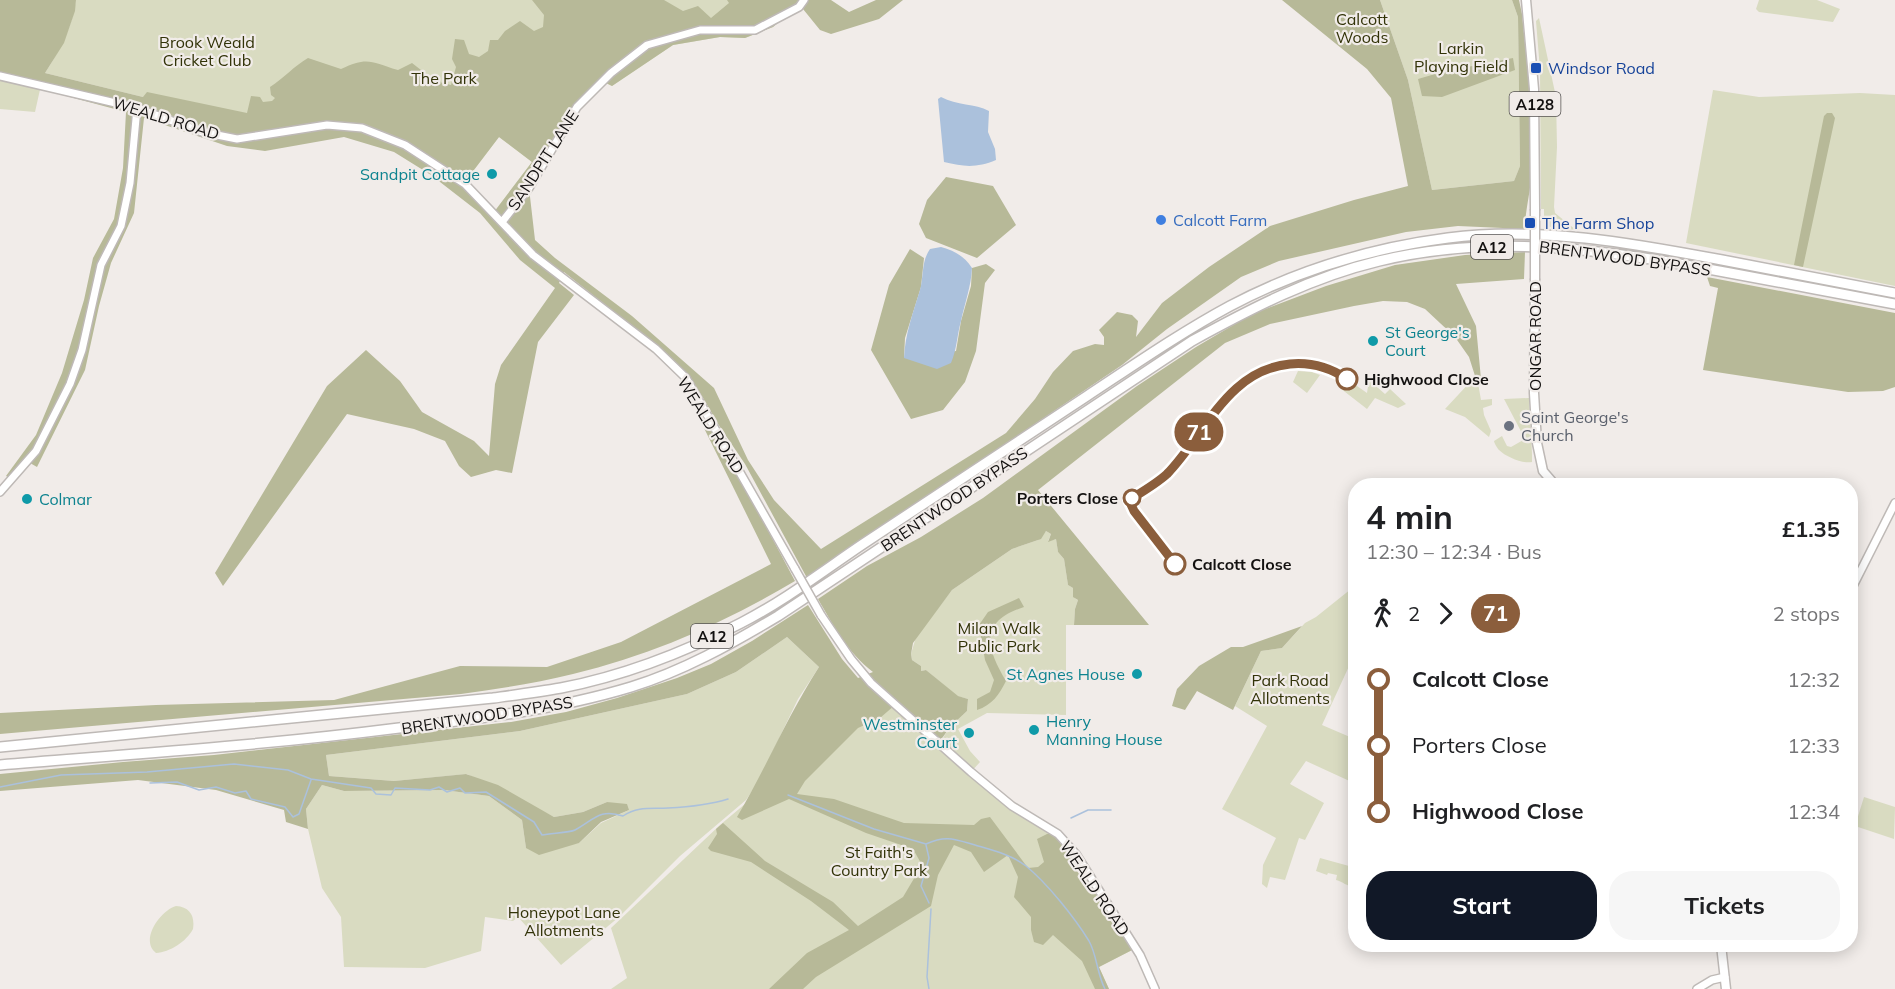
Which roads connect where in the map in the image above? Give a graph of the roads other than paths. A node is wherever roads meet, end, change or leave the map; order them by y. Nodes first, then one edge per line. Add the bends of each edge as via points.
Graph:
1 (804, 0) edge
2 (1526, 0) edge
3 (0, 76) edge
4 (137, 108) junction
5 (502, 222) junction
6 (1895, 293) edge
7 (1895, 304) edge
8 (1550, 478) edge
9 (0, 492) edge
10 (1895, 503) edge
11 (1858, 576) edge
12 (0, 747) edge
13 (0, 765) edge
14 (1722, 952) edge
15 (1725, 976) junction
16 (1155, 989) edge
17 (1697, 989) edge
18 (1726, 989) edge

1 - 5 street, SANDPIT LANE via 799,7 755,30 700,30 647,45 610,73 577,107 529,188
2 - 8 main road, ONGAR ROAD / A128, bridge via 1534,89 1534,393 1537,443 1543,471
3 - 4 street, WEALD ROAD
4 - 5 street, WEALD ROAD via 202,132 237,139 327,125 362,128 405,145 451,174
4 - 9 street via 130,183 121,226 101,265 82,350 36,451
5 - 16 street, WEALD ROAD, bridge via 533,255 648,343 686,378 850,659 871,683 971,772 1012,806 1058,834 1140,955
6 - 12 highway, BRENTWOOD BYPASS / A12 via 1671,251 1550,235 1449,238 1369,252 1286,280 1230,306 1079,401 769,607 650,662 562,687 493,698
7 - 13 highway, BRENTWOOD BYPASS / A12 via 1673,262 1560,247 1456,249 1379,261 1294,288 1192,341 778,616 713,654 653,679 585,699 494,716 301,740
10 - 11 street
14 - 15 main road
15 - 17 street
15 - 18 main road

